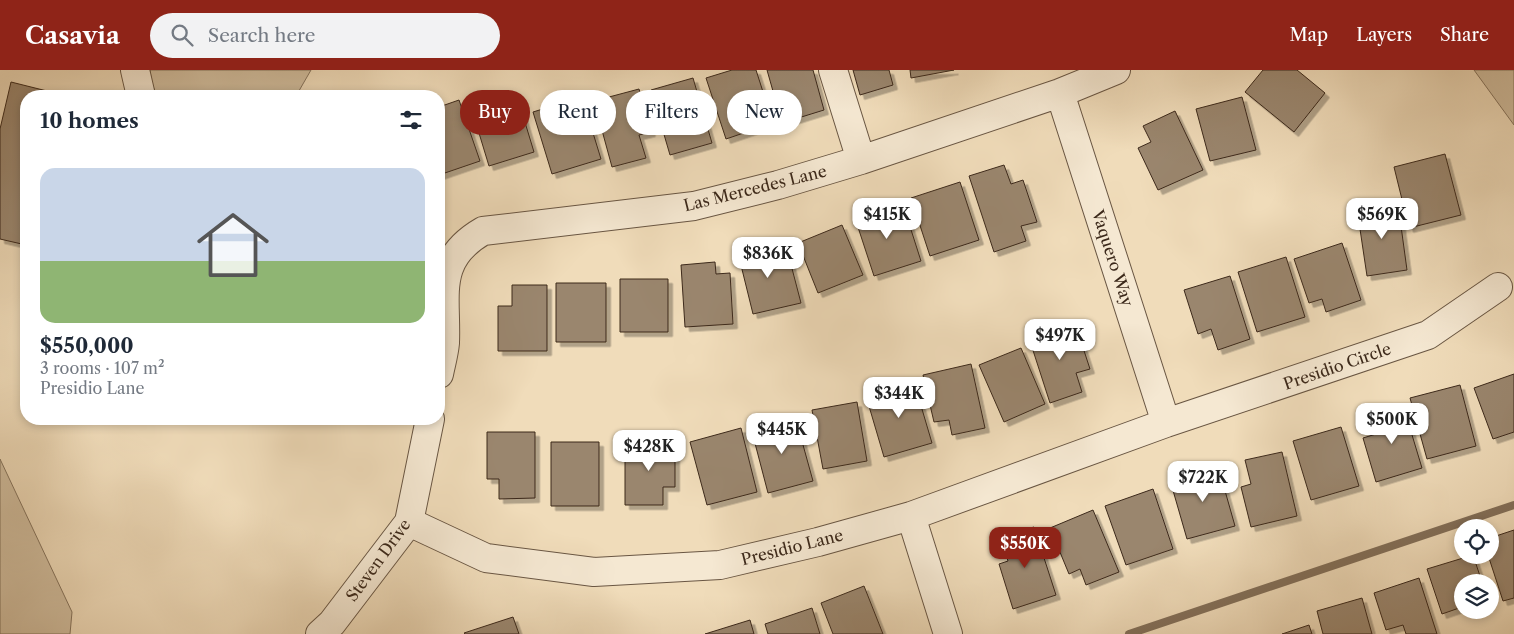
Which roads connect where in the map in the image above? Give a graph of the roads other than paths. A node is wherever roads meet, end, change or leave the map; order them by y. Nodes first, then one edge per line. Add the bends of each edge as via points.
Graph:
1 (135, 70) edge
2 (834, 70) edge
3 (1116, 70) edge
4 (140, 90) edge
5 (1060, 93) junction
6 (861, 160) junction
7 (1498, 287) dead end
8 (445, 292) edge
9 (1166, 423) junction
10 (429, 425) edge
11 (911, 516) junction
12 (409, 522) junction
13 (320, 634) edge
14 (948, 634) edge

1 - 4 street
2 - 6 street
3 - 5 street, Las Mercedes Lane
5 - 6 street, Las Mercedes Lane
5 - 9 street, Vaquero Way
6 - 8 street, Las Mercedes Lane via 694,206 483,231 466,241 451,260
7 - 9 street, Presidio Circle via 1428,335
9 - 11 street, Presidio Lane
10 - 12 street, Steven Drive
11 - 12 street, Presidio Lane via 720,565 594,572 486,558
11 - 14 street
12 - 13 street, Steven Drive via 332,623

